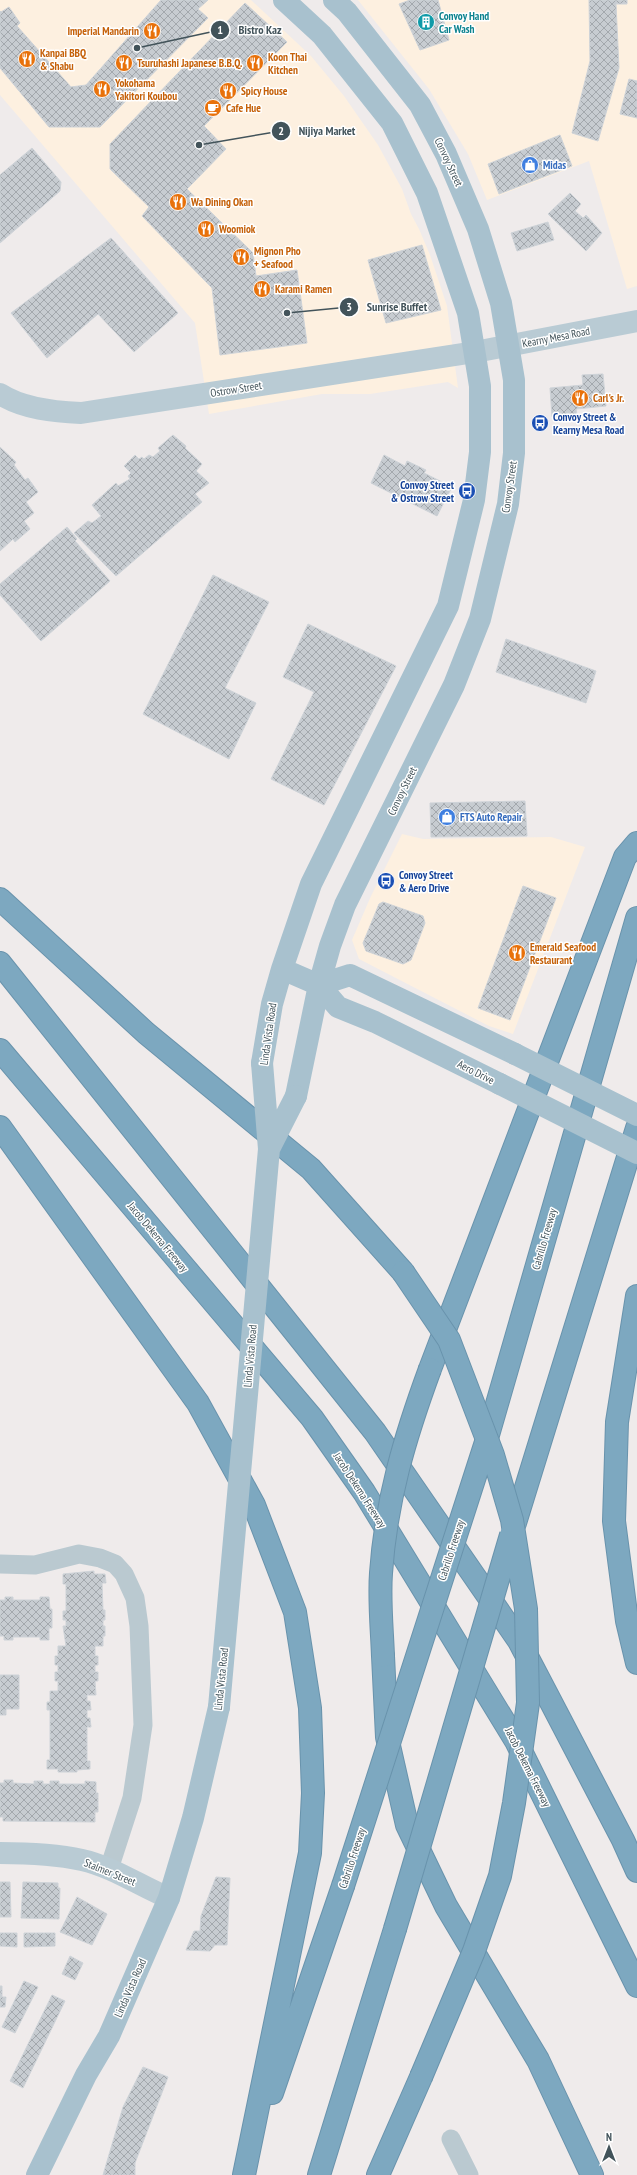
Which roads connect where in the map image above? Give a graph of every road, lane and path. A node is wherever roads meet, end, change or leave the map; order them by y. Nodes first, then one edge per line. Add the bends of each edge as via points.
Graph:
1 (284, 0) edge
2 (334, 0) edge
3 (637, 321) edge
4 (508, 346) junction
5 (475, 352) junction
6 (0, 394) edge
7 (637, 843) edge
8 (0, 899) edge
9 (637, 918) edge
10 (0, 963) edge
11 (282, 968) junction
12 (319, 985) junction
13 (0, 1050) edge
14 (637, 1115) edge
15 (0, 1127) edge
16 (637, 1128) edge
17 (269, 1149) junction
18 (637, 1152) edge
19 (637, 1296) edge
20 (0, 1564) edge
21 (637, 1663) edge
22 (0, 1853) edge
23 (109, 1869) junction
24 (637, 1871) edge
25 (169, 1898) junction
26 (637, 1986) edge
27 (451, 2139) dead end
28 (37, 2175) edge
29 (244, 2175) edge
30 (319, 2175) edge
31 (378, 2175) edge
32 (469, 2175) edge
33 (592, 2175) edge

1 - 5 main road via 322,35 396,129 428,193 446,242 468,313
2 - 4 main road, Convoy Street via 375,46 420,105 434,129 478,229 501,303
3 - 4 street, Kearny Mesa Road
4 - 5 street, Kearny Mesa Road
4 - 12 main road, Convoy Street via 514,380 514,453 508,504 480,619 454,685 345,905
5 - 6 street, Ostrow Street via 81,413 56,412 9,400
5 - 11 main road via 480,386 480,452 474,500 448,606 311,884
7 - 33 highway, bridge via 625,857 407,1433 389,1500 381,1574 387,1737 407,1825 446,1906 538,2060
8 - 31 highway, bridge via 146,1033 311,1169 403,1272 449,1340 493,1455 512,1520 526,1609 528,1703 514,1803 500,1876 474,1951
9 - 29 highway, Cabrillo Freeway, bridge via 486,1442 343,1886
10 - 24 highway via 375,1432 519,1641
11 - 12 main road, Aero Drive
11 - 17 main road, Linda Vista Road, bridge via 272,1004 262,1063
12 - 14 main road, bridge via 350,976
12 - 17 main road, Linda Vista Road, bridge via 296,1096
12 - 18 main road, Aero Drive, bridge via 338,1007 375,1022
13 - 26 highway, Jacob Dekema Freeway via 312,1418 364,1492 516,1742
15 - 29 highway via 198,1402 254,1505 295,1612 310,1708 313,1793 310,1853
16 - 30 highway, bridge
17 - 25 main road, Linda Vista Road, bridge via 219,1707 193,1818
19 - 21 highway via 617,1422 614,1521 627,1621
20 - 23 street via 35,1565 79,1554 100,1558 115,1564 124,1574 135,1598 140,1626 143,1725 132,1798
22 - 23 street, Stalmer Street via 41,1853 83,1860
23 - 25 street, Stalmer Street
25 - 28 main road, Linda Vista Road via 109,2036 86,2075
27 - 32 street

